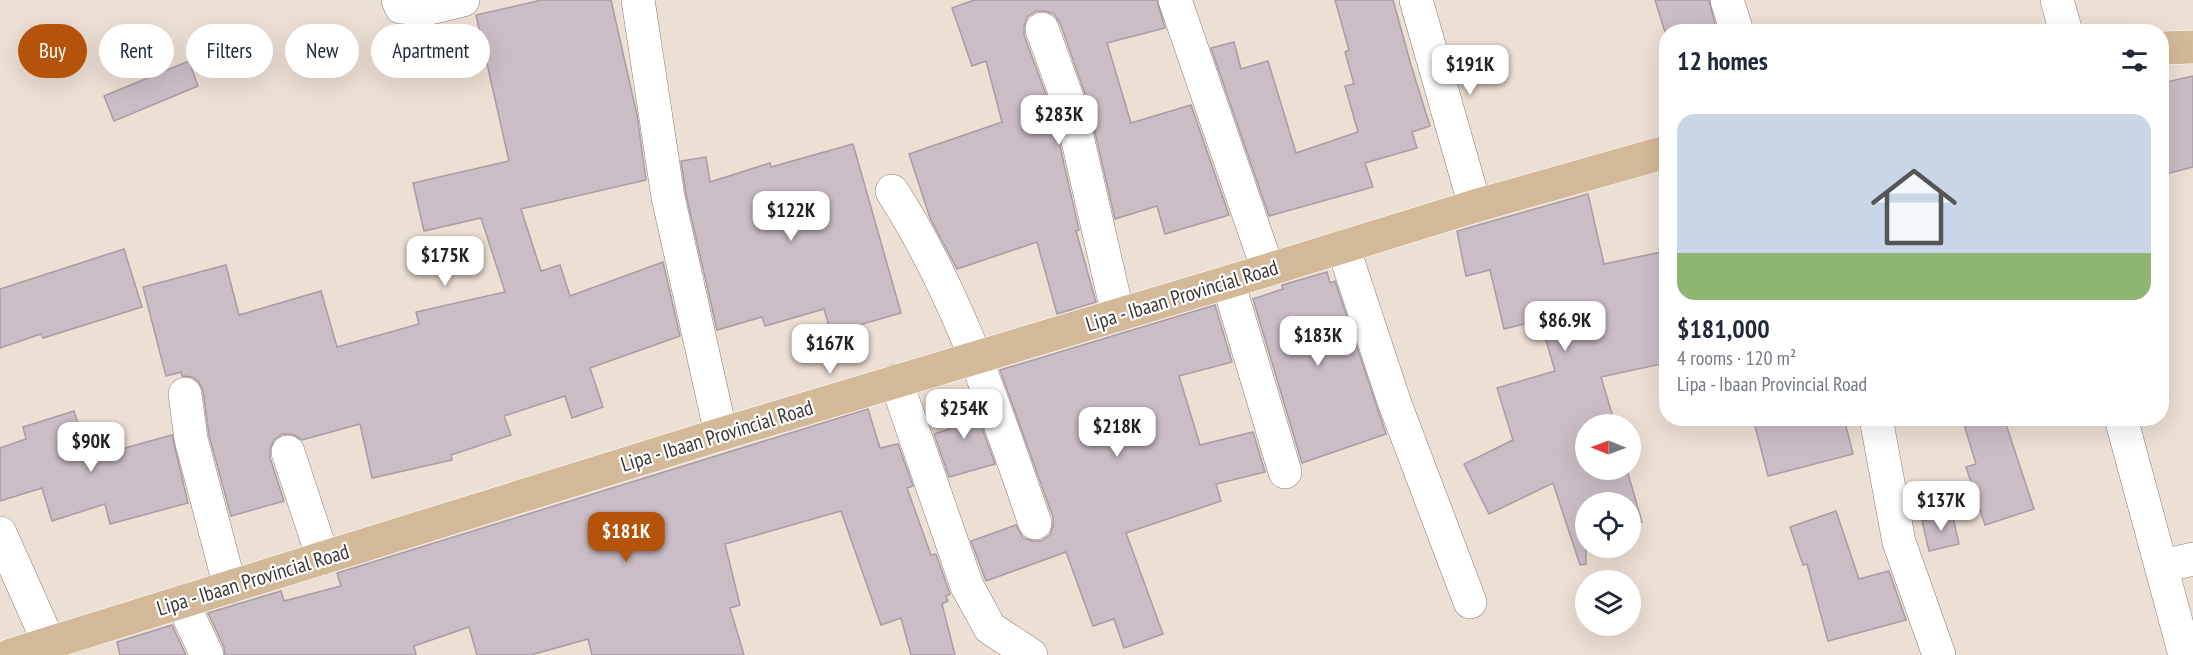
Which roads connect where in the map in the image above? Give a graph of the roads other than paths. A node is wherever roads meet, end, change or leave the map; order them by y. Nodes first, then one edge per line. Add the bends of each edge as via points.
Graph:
1 (398, 0) edge
2 (463, 0) edge
3 (638, 0) edge
4 (1175, 0) edge
5 (1416, 0) edge
6 (1727, 0) edge
7 (2057, 0) edge
8 (1734, 24) edge
9 (2064, 24) edge
10 (1042, 29) dead end
11 (2193, 47) edge
12 (2169, 48) edge
13 (1659, 154) edge
14 (892, 191) dead end
15 (1475, 206) junction
16 (1342, 247) junction
17 (1268, 270) junction
18 (1228, 282) junction
19 (1118, 315) junction
20 (977, 357) junction
21 (896, 381) junction
22 (185, 394) dead end
23 (1877, 426) edge
24 (2124, 426) edge
25 (721, 434) junction
26 (288, 452) dead end
27 (1285, 472) dead end
28 (1035, 523) dead end
29 (0, 533) edge
30 (323, 558) junction
31 (2178, 562) edge
32 (230, 587) junction
33 (182, 602) junction
34 (1470, 602) dead end
35 (49, 643) junction
36 (11, 655) edge
37 (207, 655) edge
38 (1031, 655) edge
39 (1939, 655) edge
40 (2185, 655) edge

1 - 2 street via 401,7 426,9
3 - 25 street via 668,197
4 - 17 street
5 - 15 street
6 - 8 street
7 - 9 street
10 - 19 street via 1070,106
11 - 12 main road
13 - 15 main road, Lipa - Ibaan Provincial Road
14 - 20 street via 942,276
15 - 16 main road, Lipa - Ibaan Provincial Road
16 - 17 main road, Lipa - Ibaan Provincial Road
16 - 34 street via 1395,404
17 - 18 main road, Lipa - Ibaan Provincial Road
18 - 19 main road, Lipa - Ibaan Provincial Road
18 - 27 street
19 - 20 main road, Lipa - Ibaan Provincial Road
20 - 21 main road, Lipa - Ibaan Provincial Road
20 - 28 street
21 - 25 main road, Lipa - Ibaan Provincial Road
21 - 38 street via 967,586 990,628
22 - 32 street via 191,439
23 - 39 street via 1899,542
24 - 31 street
25 - 30 main road, Lipa - Ibaan Provincial Road
26 - 30 street
29 - 35 street
30 - 32 main road, Lipa - Ibaan Provincial Road
31 - 40 street
32 - 33 main road, Lipa - Ibaan Provincial Road
33 - 35 main road, Lipa - Ibaan Provincial Road
33 - 37 street
35 - 36 main road, Lipa - Ibaan Provincial Road

